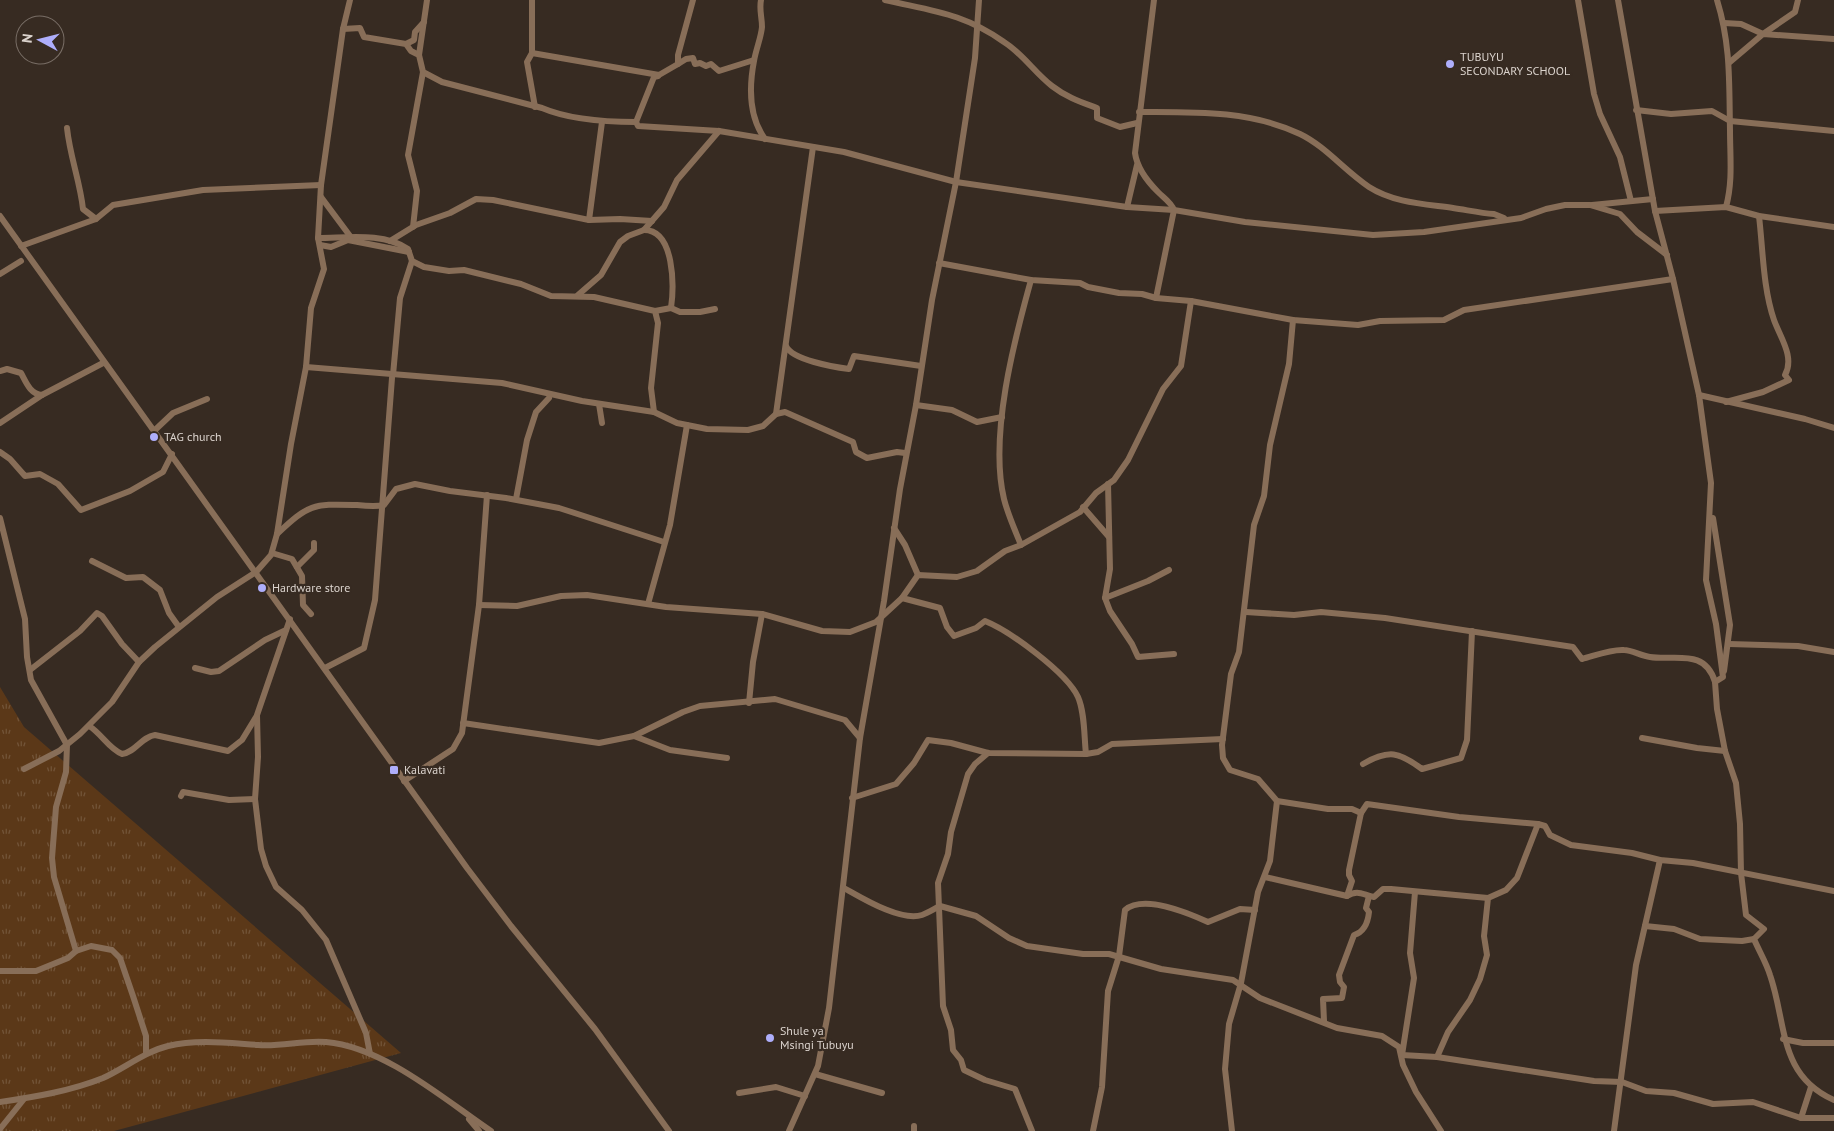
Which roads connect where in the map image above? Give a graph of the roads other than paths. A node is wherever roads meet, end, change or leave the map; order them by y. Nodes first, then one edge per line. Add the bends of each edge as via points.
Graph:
1 (350, 0) edge
2 (427, 0) edge
3 (532, 0) edge
4 (693, 0) edge
5 (761, 0) edge
6 (886, 0) edge
7 (979, 0) edge
8 (1154, 0) edge
9 (1578, 0) edge
10 (1618, 0) edge
11 (1717, 0) edge
12 (1798, 0) edge
13 (425, 21) junction
14 (1724, 23) junction
15 (977, 25) junction
16 (343, 29) junction
17 (1764, 34) junction
18 (1834, 39) edge
19 (406, 44) junction
20 (532, 53) junction
21 (419, 55) junction
22 (754, 60) junction
23 (1730, 62) junction
24 (678, 64) junction
25 (423, 72) junction
26 (659, 75) junction
27 (535, 107) junction
28 (1636, 110) junction
29 (1139, 112) junction
30 (1730, 121) junction
31 (602, 122) junction
32 (636, 122) junction
33 (1137, 123) junction
34 (67, 128) dead end
35 (719, 131) junction
36 (1834, 131) edge
37 (765, 139) junction
38 (813, 147) junction
39 (1137, 166) junction
40 (956, 182) junction
41 (321, 185) junction
42 (321, 197) junction
43 (1653, 199) junction
44 (1631, 201) junction
45 (1590, 205) junction
46 (1127, 206) junction
47 (1726, 207) junction
48 (1174, 210) junction
49 (1654, 211) junction
50 (0, 216) edge
51 (1759, 216) junction
52 (1506, 218) junction
53 (96, 219) junction
54 (589, 220) junction
55 (652, 222) junction
56 (413, 227) junction
57 (1834, 227) edge
58 (644, 230) junction
59 (350, 236) junction
60 (390, 241) junction
61 (319, 242) junction
62 (20, 246) junction
63 (409, 252) junction
64 (1667, 255) junction
65 (21, 261) dead end
66 (412, 261) junction
67 (938, 263) junction
68 (0, 274) edge
69 (1673, 279) junction
70 (1031, 280) junction
71 (578, 295) junction
72 (1156, 298) junction
73 (1191, 301) junction
74 (670, 308) junction
75 (715, 309) dead end
76 (655, 311) junction
77 (1293, 320) junction
78 (786, 345) junction
79 (103, 363) junction
80 (921, 366) junction
81 (306, 367) junction
82 (0, 371) edge
83 (392, 377) junction
84 (42, 395) junction
85 (1699, 395) junction
86 (549, 398) dead end
87 (207, 399) dead end
88 (1726, 402) junction
89 (599, 404) junction
90 (916, 405) junction
91 (654, 412) junction
92 (776, 414) junction
93 (1002, 417) junction
94 (0, 423) edge
95 (602, 423) dead end
96 (687, 425) junction
97 (1834, 428) edge
98 (154, 430) junction
99 (0, 452) edge
100 (905, 453) junction
101 (172, 454) junction
102 (1108, 484) junction
103 (487, 495) junction
104 (516, 499) junction
105 (381, 506) junction
106 (1711, 506) junction
107 (1083, 507) junction
108 (0, 518) edge
109 (894, 528) junction
110 (277, 534) junction
111 (1109, 537) junction
112 (664, 542) junction
113 (314, 543) dead end
114 (1021, 545) junction
115 (272, 553) junction
116 (92, 561) dead end
117 (297, 567) junction
118 (1169, 570) dead end
119 (256, 572) junction
120 (918, 575) junction
121 (902, 598) junction
122 (1105, 598) junction
123 (648, 604) junction
124 (479, 605) junction
125 (1246, 612) junction
126 (311, 614) dead end
127 (762, 614) junction
128 (881, 618) junction
129 (290, 619) junction
130 (179, 627) junction
131 (286, 630) junction
132 (1472, 631) junction
133 (1729, 644) junction
134 (1834, 652) edge
135 (1174, 654) dead end
136 (139, 662) junction
137 (195, 668) dead end
138 (325, 668) junction
139 (30, 670) junction
140 (1723, 677) junction
141 (1715, 682) junction
142 (749, 703) junction
143 (257, 715) junction
144 (463, 723) junction
145 (89, 726) junction
146 (634, 736) junction
147 (860, 738) junction
148 (1642, 738) dead end
149 (1223, 739) junction
150 (66, 745) junction
151 (1725, 751) junction
152 (988, 753) junction
153 (1086, 754) junction
154 (727, 758) dead end
155 (1364, 764) dead end
156 (24, 768) dead end
157 (404, 781) junction
158 (181, 796) dead end
159 (852, 798) junction
160 (255, 799) junction
161 (1277, 801) junction
162 (1361, 813) junction
163 (1538, 824) junction
164 (1660, 860) junction
165 (1741, 873) junction
166 (1265, 877) junction
167 (844, 888) junction
168 (1834, 891) edge
169 (1415, 892) junction
170 (1347, 896) junction
171 (1369, 896) junction
172 (1488, 898) junction
173 (940, 906) junction
174 (1255, 910) junction
175 (1646, 926) junction
176 (1754, 939) junction
177 (76, 951) junction
178 (1119, 956) junction
179 (0, 971) edge
180 (1241, 983) junction
181 (1324, 1021) junction
182 (1783, 1039) junction
183 (1834, 1043) edge
184 (146, 1054) junction
185 (370, 1054) junction
186 (1402, 1055) junction
187 (1437, 1057) junction
188 (815, 1074) junction
189 (1622, 1082) junction
190 (1811, 1087) junction
191 (739, 1093) dead end
192 (882, 1093) dead end
193 (805, 1096) junction
194 (24, 1099) junction
195 (1834, 1100) edge
196 (0, 1102) edge
197 (460, 1110) junction
198 (1801, 1118) junction
199 (1834, 1118) edge
200 (0, 1129) edge
201 (479, 1131) edge
202 (491, 1131) edge
203 (669, 1131) edge
204 (789, 1131) edge
205 (1032, 1131) edge
206 (1093, 1131) edge
207 (1232, 1131) edge
208 (1441, 1131) edge
209 (1614, 1131) edge

1 - 16 street
2 - 13 street
3 - 20 street
4 - 24 street
5 - 22 street via 762,25
6 - 15 street via 949,13
7 - 15 street
8 - 29 street
9 - 44 street via 1594,94 1620,157
10 - 28 street
11 - 14 street
12 - 17 street via 1795,12
13 - 19 street via 415,32 414,40
13 - 21 street
14 - 17 street via 1740,24
14 - 23 street
15 - 33 street via 1012,47 1064,95 1097,108 1097,118 1120,126
15 - 40 street
16 - 19 street via 360,28 364,37
16 - 41 street
17 - 18 street
17 - 23 street
19 - 21 street
20 - 26 street
20 - 27 street via 527,62
21 - 25 street
22 - 24 street via 719,71 711,64 695,64 694,58
22 - 37 street via 753,114
23 - 30 street
24 - 26 street
25 - 27 street via 442,82
25 - 56 street via 408,156 417,191
26 - 32 street via 654,77 649,87
27 - 31 street
28 - 30 street via 1671,114 1712,111
28 - 43 street
29 - 33 street
29 - 52 street via 1236,116 1281,127 1311,140 1382,194 1407,202
30 - 36 street
30 - 47 street via 1732,186
31 - 32 street
31 - 54 street
32 - 35 street via 638,126
33 - 39 street
34 - 53 street via 83,209
35 - 37 street
35 - 55 street via 676,180 664,207
37 - 38 street
38 - 40 street via 865,157
38 - 78 street
39 - 46 street
39 - 48 street
40 - 46 street
40 - 67 street
41 - 42 street
41 - 53 street via 203,190 113,206
42 - 59 street
42 - 61 street
43 - 44 street
43 - 49 street
44 - 45 street
45 - 52 street via 1565,205 1521,218
45 - 64 street via 1620,214
46 - 48 street
47 - 49 street
47 - 51 street
48 - 52 street via 1245,222 1387,236
48 - 72 street
49 - 64 street
50 - 62 street
51 - 57 street
51 - 88 street via 1769,304 1787,350 1786,375 1789,380 1763,392
53 - 62 street
54 - 55 street via 620,218
54 - 56 street via 476,199
55 - 58 street
56 - 60 street
58 - 71 street via 620,242 605,270
58 - 74 street via 656,233 666,247 673,283
59 - 60 street
59 - 61 street
60 - 63 street via 403,245
61 - 63 street via 331,247 348,240
61 - 81 street via 324,269 311,308
62 - 79 street
63 - 66 street
64 - 69 street
65 - 68 street
66 - 71 street via 424,267 464,270 521,284 551,296
66 - 83 street via 400,298
67 - 70 street
67 - 80 street
69 - 77 street via 1464,310 1444,320 1380,321 1358,325
69 - 85 street
70 - 72 street via 1080,283
70 - 93 street via 1019,321
71 - 76 street
72 - 73 street
73 - 77 street
73 - 102 street via 1181,366 1157,399 1122,470
74 - 75 street via 680,312
74 - 76 street
76 - 91 street via 658,323 650,395
77 - 125 street via 1289,364 1270,445 1264,496 1254,525
78 - 80 street via 795,355 824,366 849,369 854,356
78 - 92 street
79 - 84 street
79 - 98 street
80 - 90 street
81 - 83 street
81 - 110 street
82 - 84 street via 7,369 20,373 30,389
83 - 89 street via 483,381
83 - 105 street
84 - 94 street
85 - 88 street
85 - 106 street
86 - 104 street via 536,412
87 - 98 street via 173,413
88 - 97 street
89 - 91 street
89 - 95 street
90 - 93 street via 952,410 977,422
90 - 100 street
91 - 96 street
92 - 96 street via 763,426 748,430
92 - 100 street via 789,413 853,442 856,452 867,458
93 - 114 street via 1000,467 1004,498
96 - 112 street
98 - 101 street
99 - 101 street via 25,476 40,474 62,487 81,510 130,491 163,472
100 - 109 street
101 - 119 street
102 - 107 street
102 - 111 street
103 - 104 street
103 - 105 street via 410,484 396,489
103 - 124 street
104 - 112 street via 559,508
105 - 110 street via 320,505 295,518
105 - 138 street via 375,600 368,638 364,648
106 - 133 street via 1730,625
106 - 140 street via 1706,580
107 - 111 street
107 - 114 street via 1080,512
108 - 139 street via 25,619
109 - 120 street
109 - 128 street
110 - 115 street
111 - 122 street via 1110,577
112 - 123 street
113 - 117 street via 314,550
114 - 120 street via 965,575 947,578
115 - 117 street via 292,559
115 - 119 street
116 - 130 street via 126,578 143,577 160,590 169,613
117 - 126 street via 302,576 303,605
118 - 122 street
119 - 129 street
119 - 130 street
120 - 121 street
121 - 128 street
121 - 153 street via 940,608 954,636 969,632 986,621 1016,638 1044,661 1078,696
122 - 135 street via 1138,657
123 - 124 street via 578,594 517,606
123 - 127 street
124 - 144 street
125 - 132 street via 1294,615 1321,612
125 - 149 street via 1239,652 1231,674
127 - 128 street via 830,632 859,630
127 - 142 street
128 - 147 street
129 - 131 street
129 - 138 street
130 - 136 street
131 - 137 street via 219,671
131 - 143 street
132 - 141 street via 1573,647 1582,659 1624,650 1655,658 1683,656 1702,665 1713,674
132 - 155 street via 1467,740 1461,758 1422,769 1403,755 1385,754
133 - 134 street via 1798,646
133 - 140 street
136 - 139 street via 98,613
136 - 145 street via 112,702
138 - 157 street
139 - 150 street via 35,690
140 - 141 street
141 - 151 street
142 - 146 street via 700,706
142 - 147 street via 775,699 843,719
143 - 145 street via 242,740 228,751 155,734 132,751 122,754
143 - 160 street
144 - 146 street via 592,743
144 - 157 street via 460,740 453,749
145 - 150 street
146 - 154 street via 670,750
147 - 159 street
148 - 151 street
149 - 153 street via 1112,744
149 - 161 street via 1223,758 1230,770 1258,779
150 - 156 street
150 - 177 street via 66,772 56,806 52,858 54,877
151 - 165 street via 1736,783
152 - 153 street
152 - 159 street via 928,740 896,784
152 - 173 street via 968,774 938,883
157 - 203 street via 511,926 595,1029
158 - 160 street via 183,792 235,800
159 - 167 street
160 - 185 street via 261,848 270,877 326,940 366,1033
161 - 162 street via 1328,809 1352,809
161 - 166 street
162 - 163 street via 1367,804
162 - 170 street
163 - 164 street via 1545,826 1550,836 1571,845
163 - 172 street via 1517,878 1506,890
164 - 165 street
164 - 175 street
165 - 168 street
165 - 176 street via 1746,916 1764,930
166 - 170 street
166 - 174 street
167 - 173 street via 875,906 908,915 921,915
167 - 188 street via 829,1008
169 - 171 street via 1383,889
169 - 172 street
169 - 186 street via 1410,953 1414,978
170 - 171 street via 1365,892
171 - 181 street via 1366,926 1353,938 1338,975 1344,987 1342,998 1322,1001
172 - 187 street via 1484,936 1487,955 1480,979
173 - 178 street via 978,917 1009,938 1028,946
173 - 205 street via 942,992 953,1050 967,1074 1014,1088
174 - 178 street via 1240,909 1208,922 1162,905 1129,907 1123,914
174 - 180 street
175 - 176 street via 1674,929 1700,939
175 - 189 street via 1632,993
176 - 182 street via 1770,975
177 - 179 street via 68,958 36,971
177 - 184 street via 91,946 118,954 146,1036
178 - 180 street via 1161,969 1228,978
178 - 206 street via 1108,991 1103,1078
180 - 181 street via 1260,998
180 - 207 street via 1229,1024 1226,1060
181 - 186 street via 1344,1030 1382,1036 1396,1044
182 - 183 street
182 - 190 street via 1796,1067
184 - 185 street via 184,1043 281,1045 311,1041 338,1043
184 - 194 street via 104,1077
185 - 197 street via 440,1094
186 - 187 street
186 - 208 street via 1403,1065 1416,1092
187 - 189 street via 1566,1078
188 - 192 street
188 - 193 street
189 - 198 street via 1646,1091 1674,1093 1713,1104 1753,1102
189 - 209 street
190 - 195 street
190 - 198 street
191 - 193 street via 776,1087
193 - 204 street
194 - 196 street
194 - 200 street
197 - 201 street
197 - 202 street
198 - 199 street

